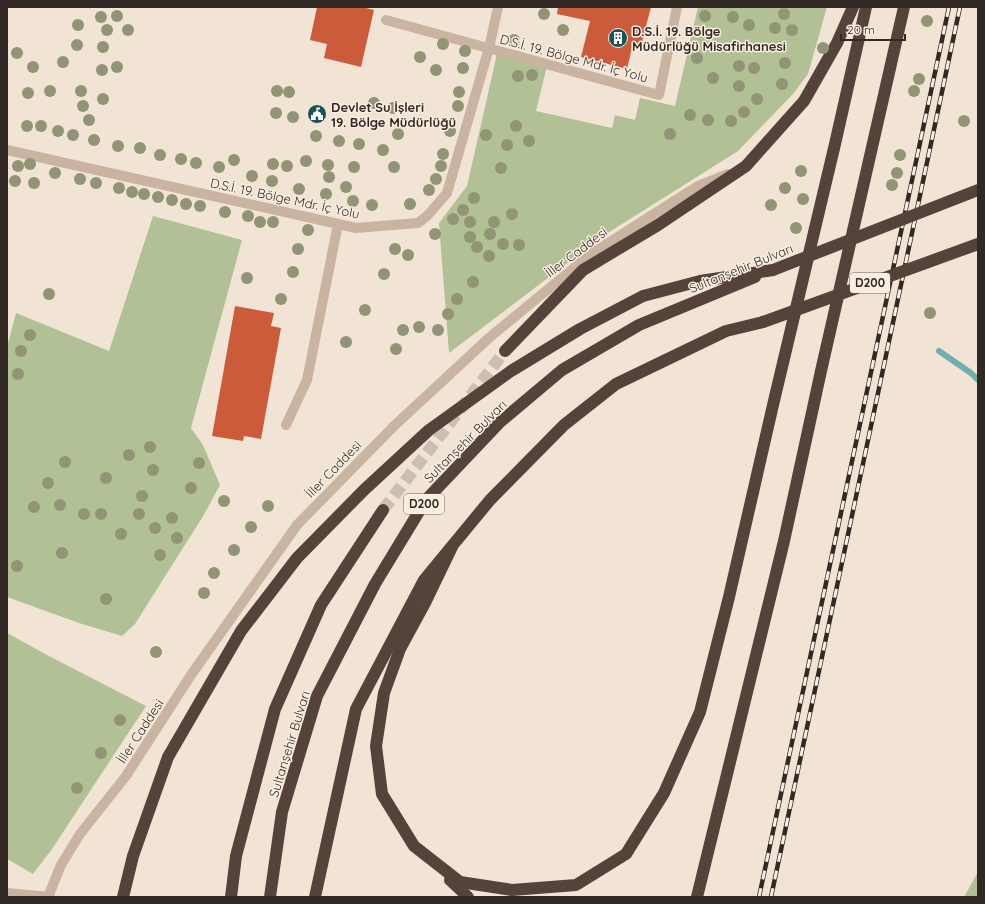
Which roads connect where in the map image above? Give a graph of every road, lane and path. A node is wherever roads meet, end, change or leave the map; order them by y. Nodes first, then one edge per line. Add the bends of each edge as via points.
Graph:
1 (498, 7) edge
2 (677, 7) edge
3 (853, 7) edge
4 (866, 7) edge
5 (904, 7) edge
6 (386, 20) dead end
7 (489, 48) junction
8 (7, 150) edge
9 (746, 166) junction
10 (978, 190) edge
11 (338, 224) junction
12 (978, 244) edge
13 (773, 270) junction
14 (505, 352) tunnel mouth
15 (286, 425) dead end
16 (383, 510) tunnel mouth
17 (452, 547) junction
18 (425, 856) junction
19 (7, 893) edge
20 (49, 897) edge
21 (123, 897) edge
22 (231, 897) edge
23 (270, 897) edge
24 (314, 897) edge
25 (468, 897) edge
26 (697, 897) edge

1 - 7 street, D.S.İ. 19. Bölge Mdr. İç Yolu
2 - 7 street, D.S.İ. 19. Bölge Mdr. İç Yolu via 660,94
3 - 9 highway via 837,43 804,101
4 - 18 highway via 700,712 664,794 626,854 576,885 512,890 460,882
5 - 26 highway via 784,541
6 - 7 street, D.S.İ. 19. Bölge Mdr. İç Yolu
7 - 11 street, D.S.İ. 19. Bölge Mdr. İç Yolu via 447,193 438,204 418,223 356,228
8 - 11 street, D.S.İ. 19. Bölge Mdr. İç Yolu
9 - 14 highway via 658,225 583,270
9 - 20 street, İller Caddesi via 698,186 591,254 479,347 394,426 297,525 191,675 126,776 80,834 62,865
10 - 13 highway, Sultanşehir Bulvarı / D200, bridge
11 - 15 street via 307,380
12 - 17 highway, D200, bridge via 763,322 726,331 616,384 564,425 490,500
13 - 21 highway via 700,282 643,296 580,329 511,371 429,430 364,490 297,558 241,631 168,757 133,856
13 - 23 highway, Sultanşehir Bulvarı / D200 via 639,326 562,370 499,423 426,500 375,584 317,696 282,812
16 - 22 highway via 321,606 275,709 236,856
17 - 18 highway via 397,656 384,693 376,746 382,794 414,846
17 - 24 highway, D200 via 424,580 356,709
18 - 25 highway
19 - 20 street

